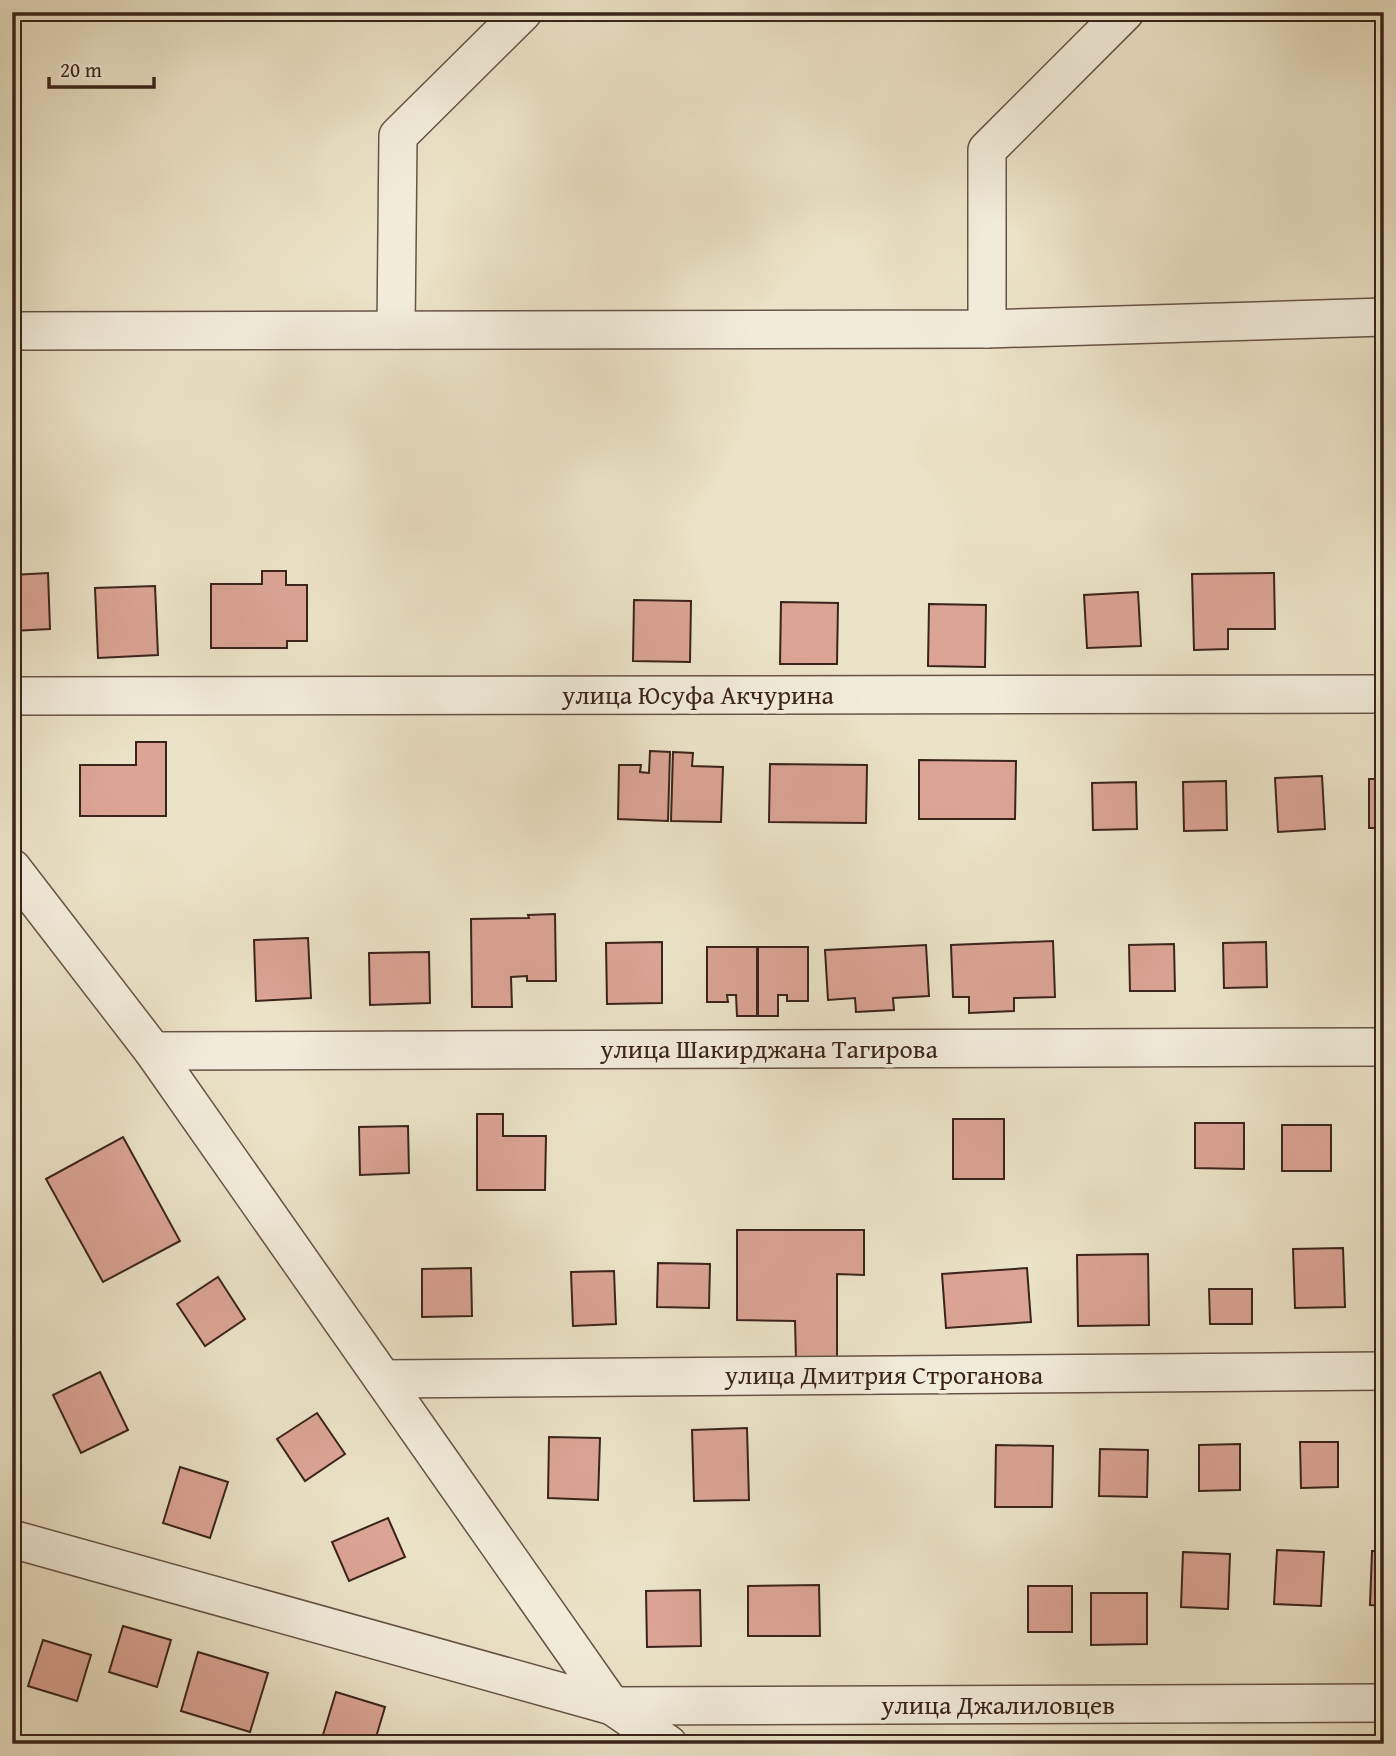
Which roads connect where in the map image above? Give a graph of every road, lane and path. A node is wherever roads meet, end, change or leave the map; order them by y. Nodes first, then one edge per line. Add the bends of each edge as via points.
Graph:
1 (523, 12) edge
2 (1125, 12) edge
3 (1384, 317) edge
4 (987, 329) junction
5 (396, 330) junction
6 (12, 331) edge
7 (1384, 694) edge
8 (12, 696) edge
9 (12, 868) edge
10 (1384, 1047) edge
11 (153, 1051) junction
12 (1384, 1371) edge
13 (383, 1379) junction
14 (12, 1539) edge
15 (1384, 1703) edge
16 (612, 1706) junction
17 (668, 1744) edge

1 - 5 street via 398,136
2 - 4 street via 987,150
3 - 4 street
4 - 5 street
5 - 6 street
7 - 8 street, улица Юсуфа Акчурина
9 - 11 street
10 - 11 street, улица Шакирджана Тагирова
11 - 13 street
12 - 13 street, улица Дмитрия Строганова
13 - 16 street
14 - 16 street
15 - 16 street, улица Джалиловцев
16 - 17 street

